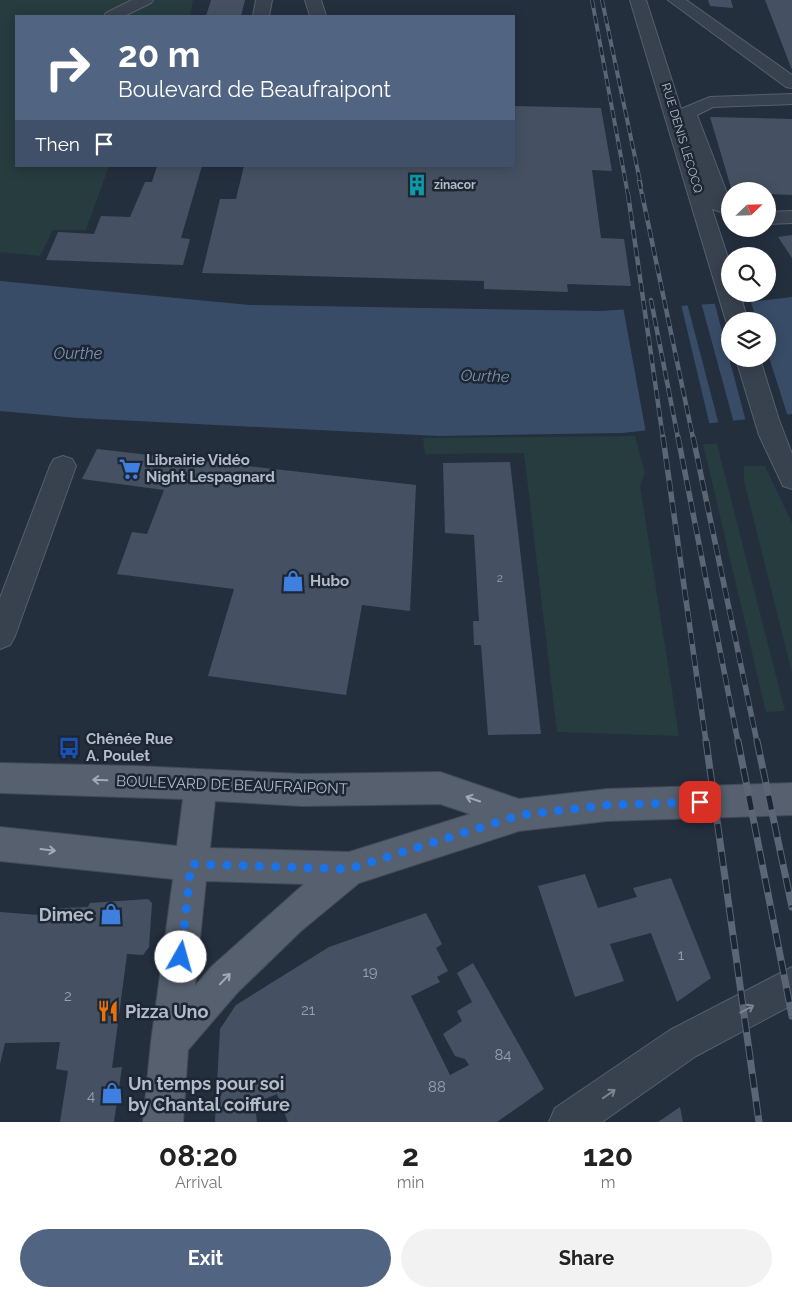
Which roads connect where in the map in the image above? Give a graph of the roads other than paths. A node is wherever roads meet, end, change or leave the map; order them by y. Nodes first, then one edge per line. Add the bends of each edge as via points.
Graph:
1 (145, 0) edge
2 (264, 0) edge
3 (313, 0) edge
4 (638, 0) edge
5 (676, 0) edge
6 (114, 15) edge
7 (260, 15) edge
8 (318, 15) edge
9 (792, 82) edge
10 (792, 100) edge
11 (721, 205) edge
12 (792, 217) edge
13 (776, 218) edge
14 (733, 312) edge
15 (751, 367) edge
16 (63, 466) dead end
17 (792, 479) edge
18 (0, 636) edge
19 (0, 778) edge
20 (201, 786) junction
21 (792, 799) edge
22 (520, 815) junction
23 (0, 844) edge
24 (191, 864) junction
25 (349, 869) junction
26 (792, 985) edge
27 (170, 1042) junction
28 (163, 1122) edge
29 (569, 1122) edge

1 - 6 street
2 - 7 street
3 - 8 street
4 - 14 street, RUE DENIS LECOCQ
5 - 9 street
10 - 11 street via 710,102 687,113
12 - 13 street
15 - 17 street via 779,457
16 - 18 street
20 -> 19 main road, BOULEVARD DE BEAUFRAIPONT
22 -> 20 main road, BOULEVARD DE BEAUFRAIPONT via 440,788 302,790
20 - 24 main road
21 - 22 main road, BOULEVARD DE BEAUFRAIPONT via 608,805
22 - 25 main road, BOULEVARD DE BEAUFRAIPONT
23 -> 24 main road, BOULEVARD DE BEAUFRAIPONT
24 - 25 main road, BOULEVARD DE BEAUFRAIPONT
24 - 27 main road
27 -> 25 main road via 224,980 288,919
29 -> 26 street via 683,1043
27 - 28 main road

